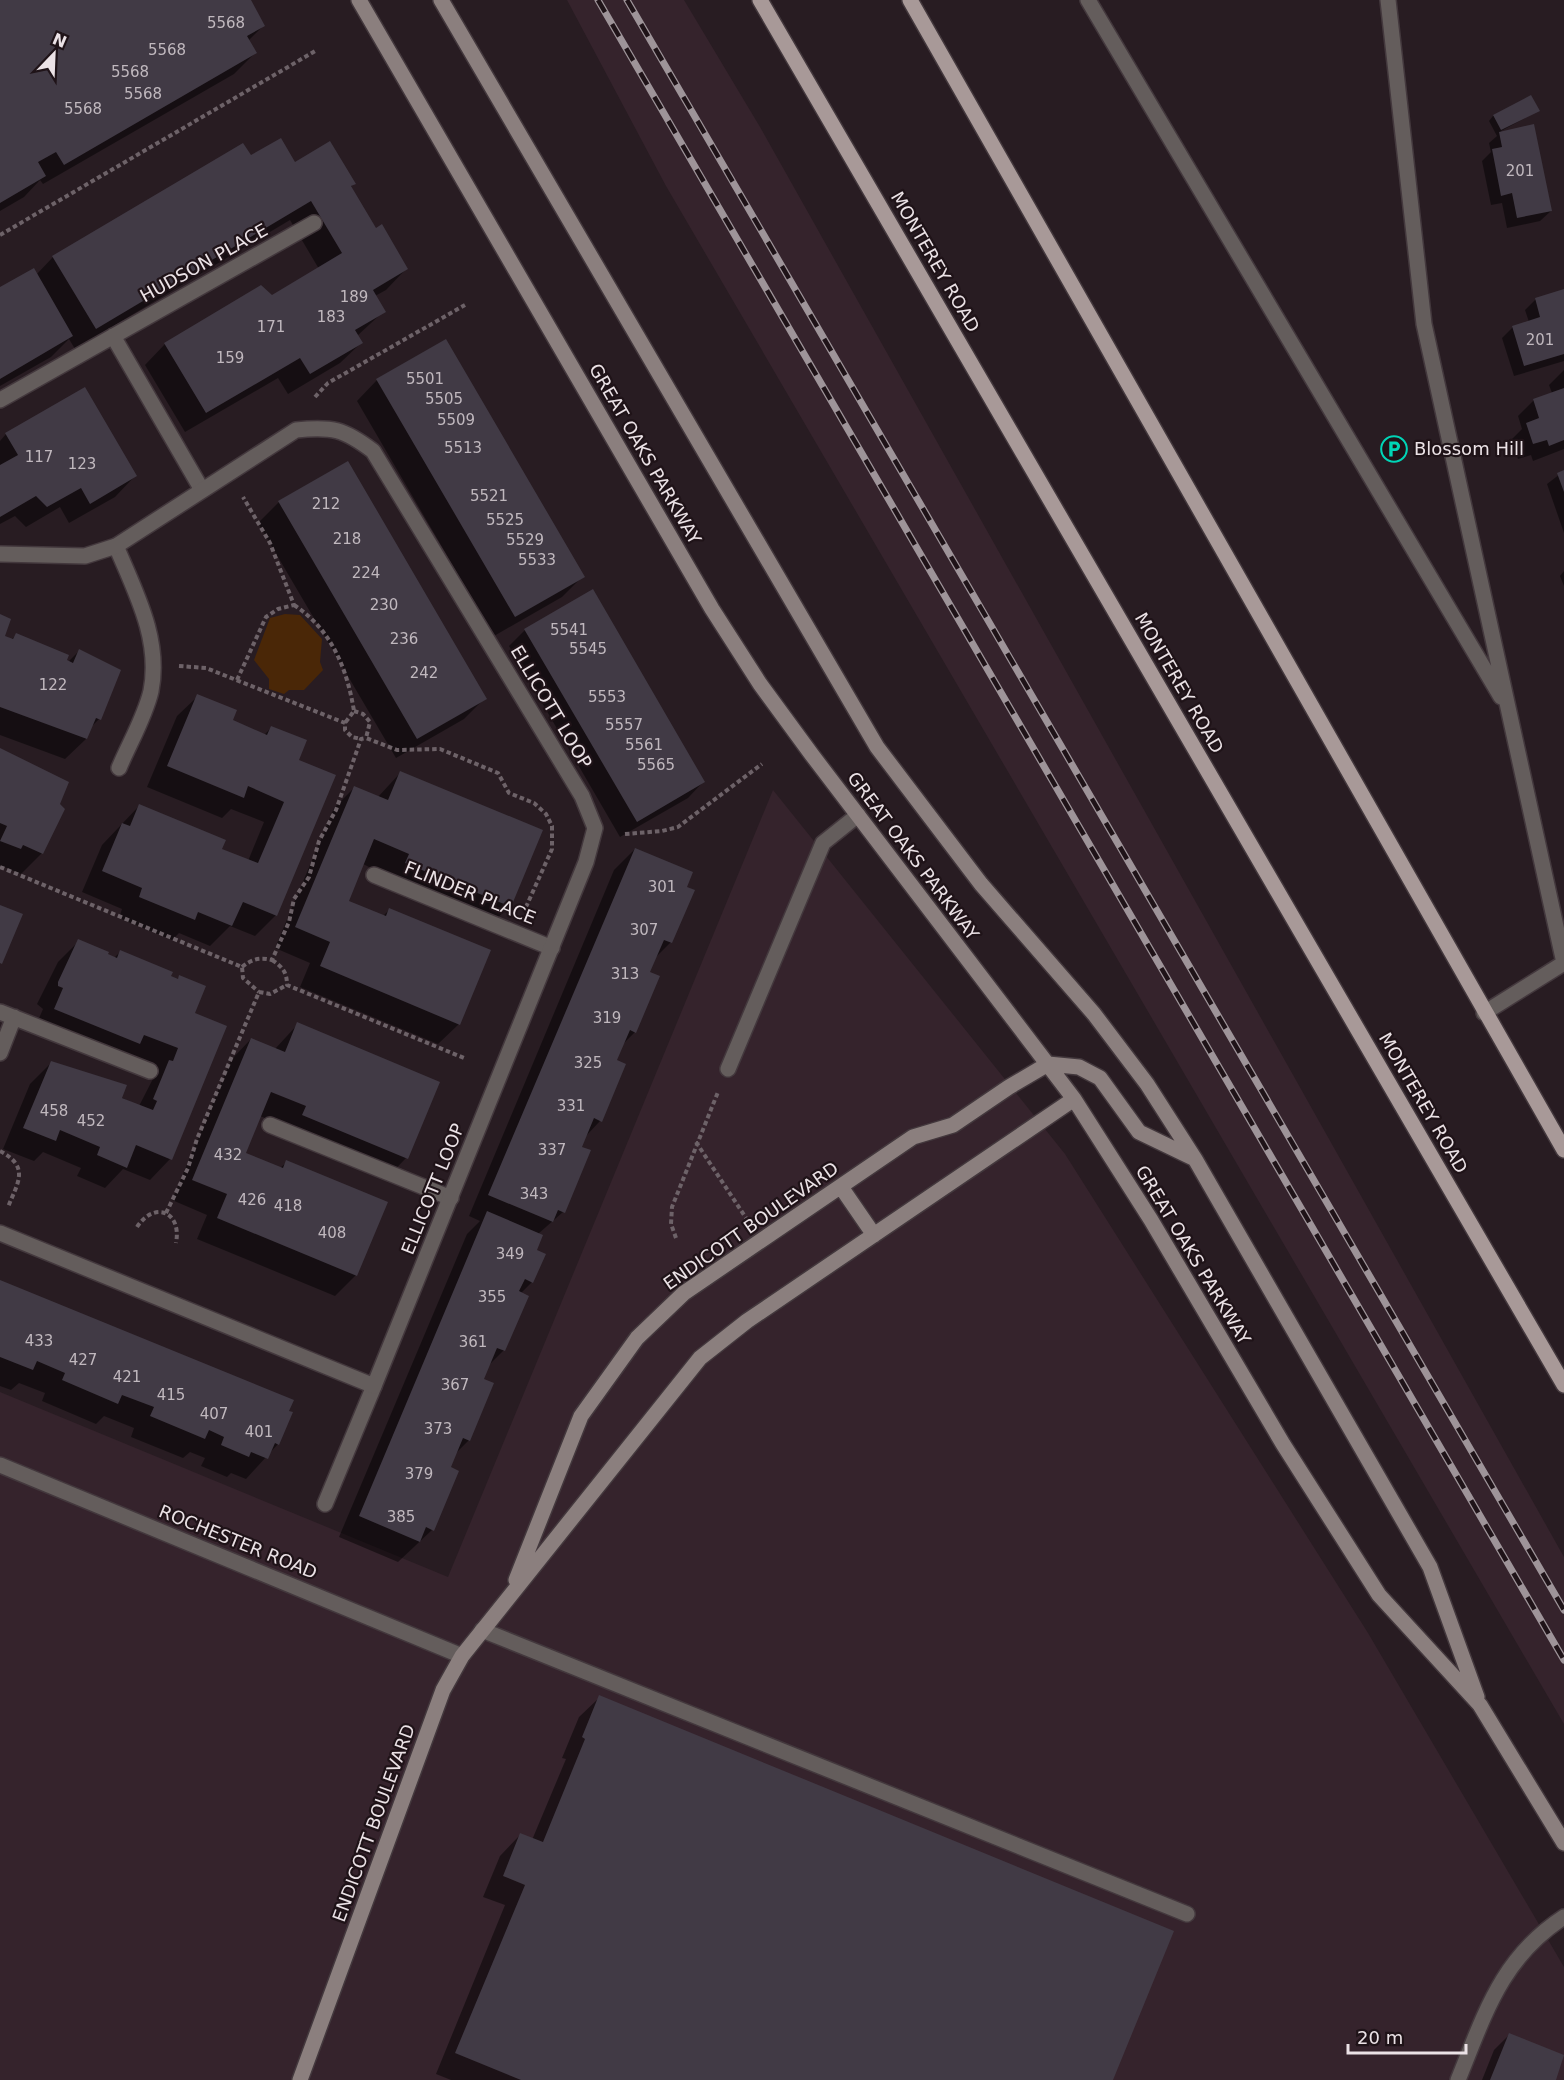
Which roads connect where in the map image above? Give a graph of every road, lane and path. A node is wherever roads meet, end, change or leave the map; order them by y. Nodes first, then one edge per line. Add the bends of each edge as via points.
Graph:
1 (359, 0) edge
2 (441, 0) edge
3 (760, 0) edge
4 (910, 0) edge
5 (1088, 0) edge
6 (1388, 0) edge
7 (317, 50) dead end
8 (314, 223) dead end
9 (0, 235) edge
10 (465, 305) dead end
11 (113, 336) junction
12 (315, 397) dead end
13 (0, 400) edge
14 (229, 473) junction
15 (202, 490) junction
16 (116, 546) junction
17 (0, 554) edge
18 (294, 605) junction
19 (172, 666) dead end
20 (237, 680) junction
21 (1509, 710) junction
22 (354, 711) junction
23 (345, 723) junction
24 (366, 738) junction
25 (361, 739) junction
26 (762, 764) dead end
27 (119, 768) dead end
28 (858, 815) junction
29 (625, 834) dead end
30 (0, 867) edge
31 (374, 875) dead end
32 (525, 910) dead end
33 (552, 948) junction
34 (272, 960) junction
35 (1564, 963) edge
36 (242, 967) junction
37 (287, 985) junction
38 (259, 992) junction
39 (1484, 1012) junction
40 (7, 1015) edge
41 (0, 1053) edge
42 (464, 1058) dead end
43 (1048, 1064) junction
44 (728, 1069) joint
45 (150, 1071) dead end
46 (1074, 1099) junction
47 (270, 1125) dead end
48 (696, 1142) junction
49 (1564, 1150) edge
50 (0, 1151) edge
51 (1195, 1159) junction
52 (841, 1187) junction
53 (451, 1198) junction
54 (166, 1213) junction
55 (3, 1217) dead end
56 (137, 1227) dead end
57 (0, 1233) edge
58 (874, 1234) junction
59 (676, 1238) dead end
60 (761, 1241) junction
61 (177, 1243) dead end
62 (1564, 1385) edge
63 (374, 1386) junction
64 (0, 1465) edge
65 (325, 1504) dead end
66 (510, 1594) junction
67 (482, 1630) junction
68 (462, 1656) junction
69 (1480, 1705) junction
70 (1564, 1842) edge
71 (1186, 1914) dead end
72 (1564, 1917) edge
73 (300, 2080) edge
74 (1458, 2080) edge

1 - 28 main road, GREAT OAKS PARKWAY via 712,609 760,684
2 - 51 main road, GREAT OAKS PARKWAY via 877,747 981,884 1094,1014 1148,1084
3 - 62 main road, MONTEREY ROAD
4 - 39 main road
5 - 21 street
6 - 21 street via 1424,324
7 - 9 path
8 - 11 street, HUDSON PLACE
10 - 12 path via 328,383
11 - 13 street, HUDSON PLACE
11 - 15 street
14 - 15 street, ELLICOTT LOOP
14 - 18 path via 270,543
14 - 33 street, ELLICOTT LOOP via 296,430 325,426 351,434 373,451 582,796 595,828
15 - 16 street, ELLICOTT LOOP
16 - 17 street, ELLICOTT LOOP via 85,556
16 - 27 street via 144,611 154,666 150,694
18 - 20 path via 266,617
18 - 22 path via 321,628 340,660 349,678
19 - 20 path via 206,668
20 - 23 path
21 - 35 street
22 - 23 path
22 - 24 path via 370,722
23 - 25 path via 345,730
24 - 25 path
24 - 32 path via 397,750 440,749 498,773 509,793 534,803 546,814 552,826 552,849
25 - 34 path via 336,810 319,841 309,876 294,899 289,922
26 - 29 path via 678,827
28 - 43 main road, GREAT OAKS PARKWAY
28 - 44 street via 823,843
30 - 36 path
31 - 33 street, FLINDER PLACE
33 - 53 street, ELLICOTT LOOP
34 - 36 path via 251,960
34 - 37 path via 281,966
35 - 39 street
36 - 38 path via 243,978
37 - 38 path via 270,994
37 - 42 path
38 - 54 path
39 - 49 main road
40 - 41 street
40 - 45 street
43 - 46 main road, GREAT OAKS PARKWAY
43 - 51 main road via 1079,1067 1100,1078 1139,1132
43 - 52 main road, ENDICOTT BOULEVARD via 953,1125 913,1137
44 - 48 path
46 - 58 main road, ENDICOTT BOULEVARD
46 - 69 main road, GREAT OAKS PARKWAY via 1151,1220 1282,1444 1379,1595
47 - 53 street
48 - 59 path via 672,1207 671,1224
48 - 60 path
50 - 55 path via 13,1158 20,1169 20,1178
51 - 69 main road, GREAT OAKS PARKWAY via 1430,1567
52 - 58 main road
52 - 60 main road, ENDICOTT BOULEVARD
53 - 63 street, ELLICOTT LOOP
54 - 56 path via 155,1211 144,1216
54 - 61 path via 175,1221
57 - 63 street
58 - 66 main road, ENDICOTT BOULEVARD via 700,1358
60 - 66 main road, ENDICOTT BOULEVARD via 684,1293 637,1338 593,1396 580,1416
63 - 65 street, ELLICOTT LOOP
64 - 68 street, ROCHESTER ROAD
66 - 67 main road, ENDICOTT BOULEVARD
67 - 68 main road, ENDICOTT BOULEVARD
67 - 71 street
68 - 73 main road, ENDICOTT BOULEVARD via 443,1690
69 - 70 main road, GREAT OAKS PARKWAY
72 - 74 street via 1539,1934 1514,1960 1488,2008

